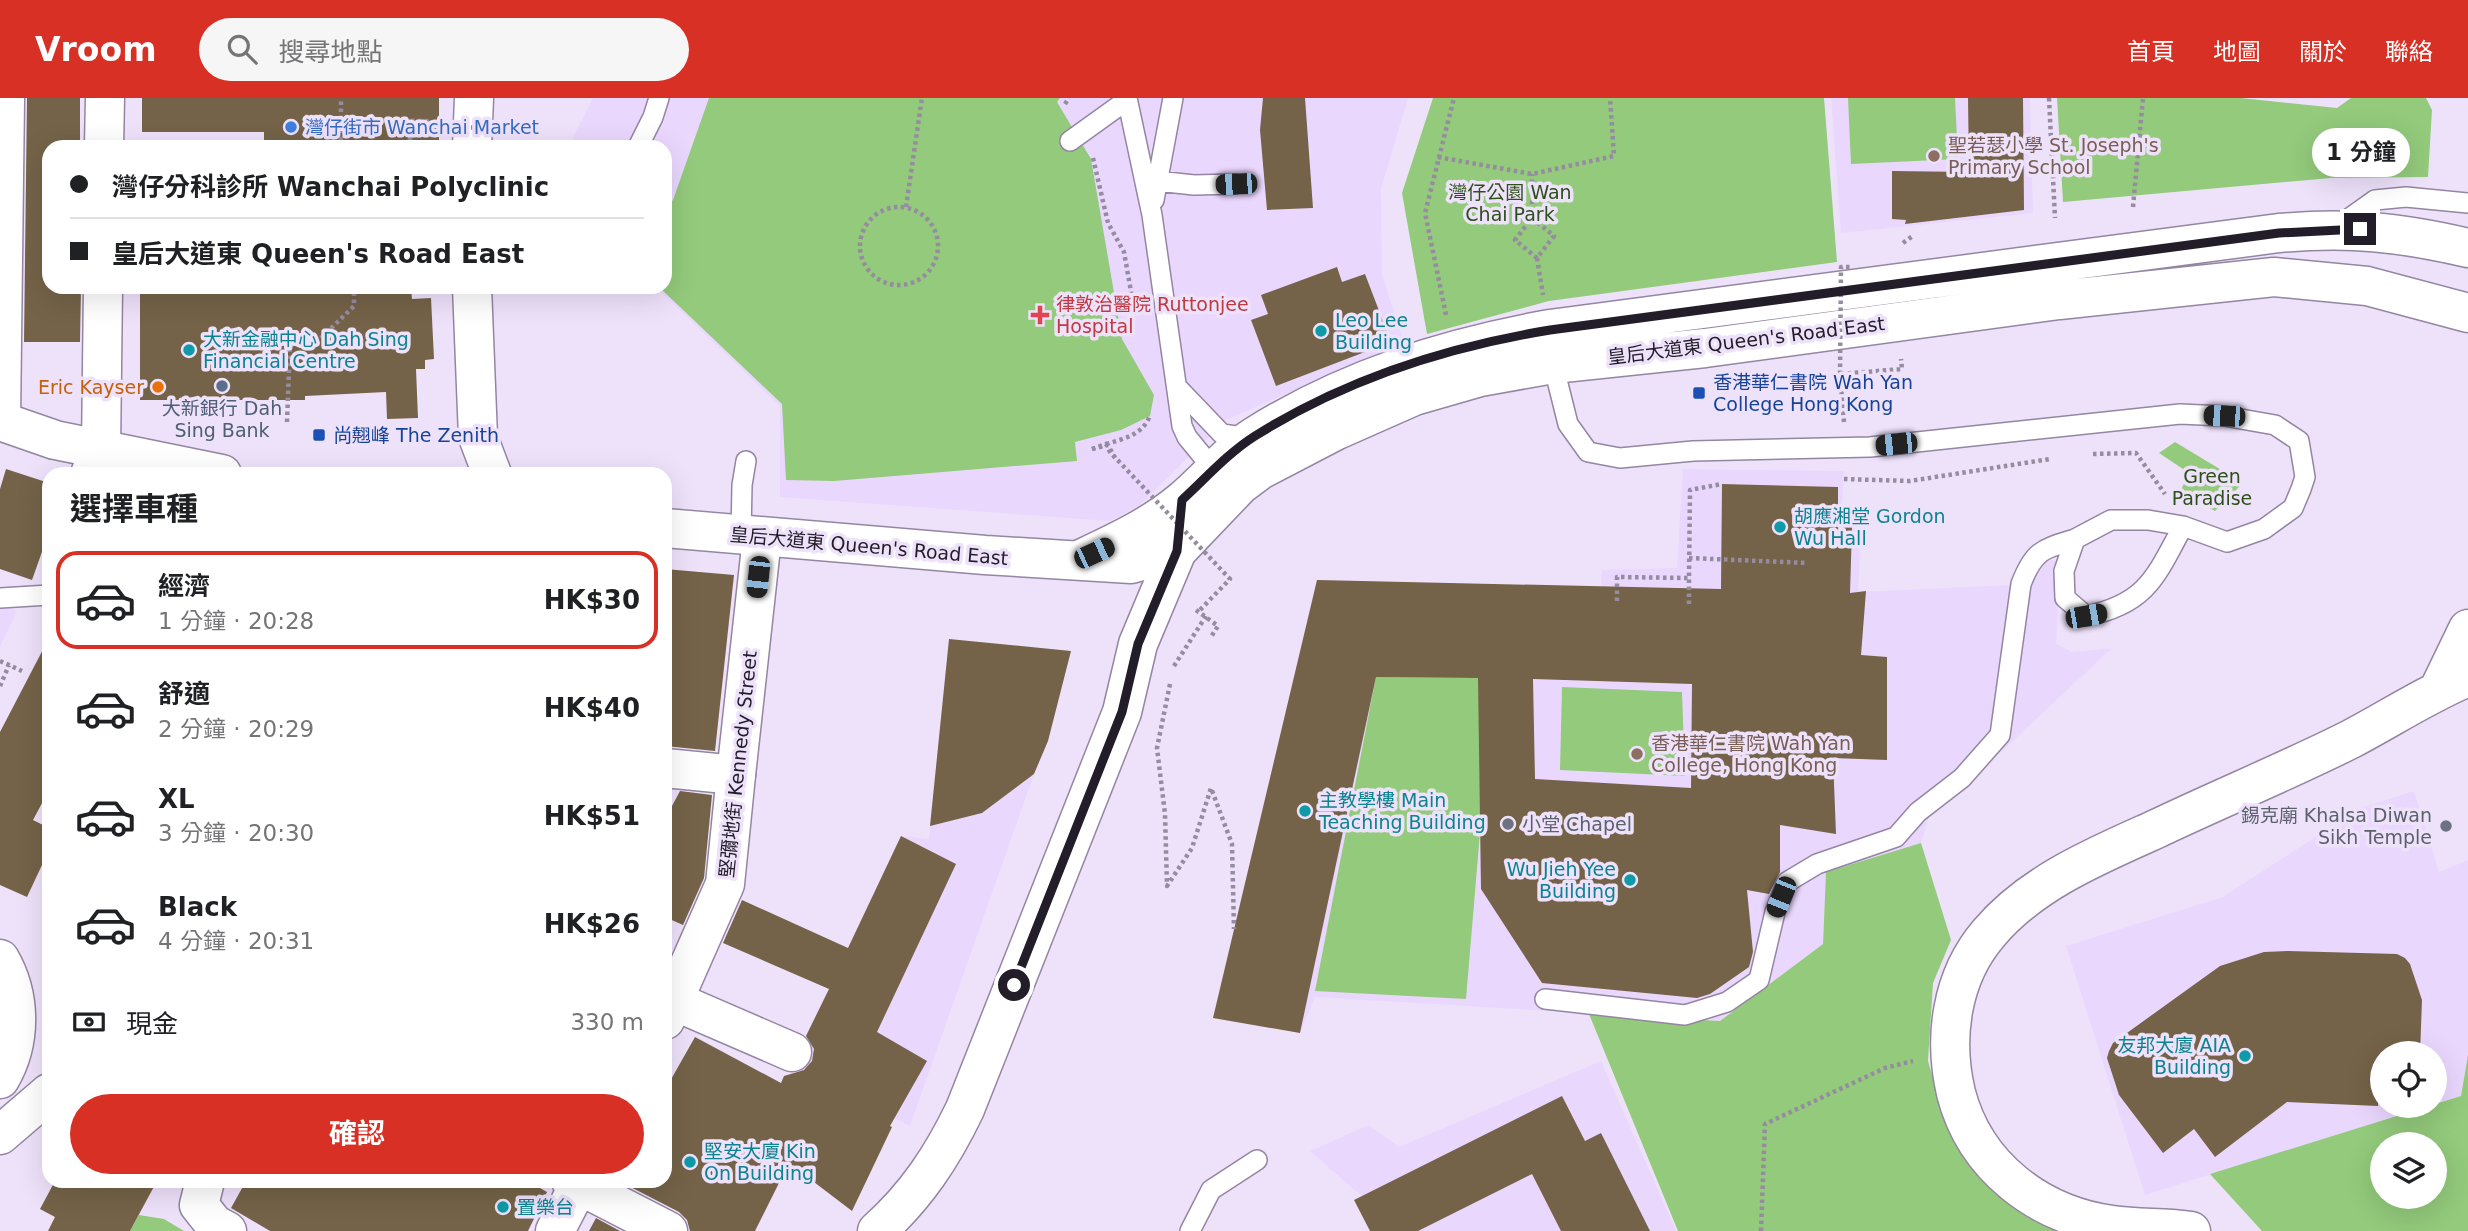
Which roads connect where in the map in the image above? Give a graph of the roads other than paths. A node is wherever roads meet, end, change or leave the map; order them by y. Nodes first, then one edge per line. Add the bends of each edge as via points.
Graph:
1 (5, 98) edge
2 (105, 98) edge
3 (474, 98) edge
4 (659, 98) edge
5 (1173, 98) edge
6 (1127, 99) edge
7 (104, 140) edge
8 (472, 140) edge
9 (642, 140) edge
10 (1070, 141) dead end
11 (1157, 181) junction
12 (1236, 184) dead end
13 (2468, 203) edge
14 (1152, 215) junction
15 (2336, 228) junction
16 (2468, 248) edge
17 (103, 294) edge
18 (472, 294) edge
19 (2468, 313) edge
20 (1553, 364) junction
21 (1177, 386) junction
22 (0, 421) edge
23 (1256, 454) junction
24 (746, 461) dead end
25 (95, 462) edge
26 (148, 467) edge
27 (489, 467) edge
28 (1214, 470) junction
29 (1182, 500) junction
30 (2183, 526) junction
31 (672, 529) edge
32 (751, 536) junction
33 (2075, 539) junction
34 (1177, 551) junction
35 (1073, 562) junction
36 (42, 595) edge
37 (0, 598) edge
38 (2468, 629) edge
39 (2454, 683) edge
40 (672, 769) edge
41 (736, 775) junction
42 (0, 958) edge
43 (672, 997) edge
44 (1545, 999) dead end
45 (672, 1007) edge
46 (792, 1052) dead end
47 (0, 1079) edge
48 (42, 1099) edge
49 (0, 1135) edge
50 (1257, 1160) dead end
51 (574, 1188) edge
52 (588, 1188) edge
53 (202, 1193) edge
54 (227, 1231) edge
55 (555, 1231) edge
56 (668, 1231) edge
57 (877, 1231) edge
58 (1190, 1231) edge
59 (2191, 1231) edge

1 - 22 main road
2 - 7 main road
3 - 8 main road
4 - 9 lane
5 - 11 lane
6 - 10 lane
6 - 14 lane
11 - 12 lane
11 - 14 lane
13 - 15 lane via 2406,197 2375,200
14 - 21 lane
15 - 16 main road, 皇后大道東 Queen's Road East via 2385,231
15 - 23 main road, 皇后大道東 Queen's Road East via 2057,261 1476,342 1323,398
17 - 25 main road
18 - 27 main road via 478,436
19 - 20 main road, 皇后大道東 Queen's Road East via 2367,286 2274,277
20 - 23 main road, 皇后大道東 Queen's Road East via 1480,377 1414,396 1337,430
20 - 30 lane via 1569,424 1588,452 1620,458 1693,451 1847,448 2180,414 2275,425 2300,442 2305,477 2301,489 2293,508 2264,530 2227,542
21 - 23 lane via 1222,434
21 - 28 lane via 1187,438
22 - 25 main road
23 - 28 main road, 皇后大道東 Queen's Road East
23 - 34 main road, 皇后大道東 Queen's Road East via 1240,485
24 - 32 lane via 742,485
25 - 26 main road
28 - 29 main road, 皇后大道東 Queen's Road East
29 - 34 main road
29 - 35 main road, 皇后大道東 Queen's Road East via 1136,533
30 - 33 lane via 2112,520
30 - 33 lane via 2152,583 2115,610 2086,616 2065,598 2064,571
31 - 32 main road, 皇后大道東 Queen's Road East
32 - 35 main road, 皇后大道東 Queen's Road East
32 - 41 main road, 堅彌地街 Kennedy Street
33 - 44 lane via 2042,549 2030,562 2021,584 2000,735 1962,778 1896,837 1817,864 1787,882 1759,980 1727,1002 1685,1015
34 - 35 main road, 皇后大道東 Queen's Road East via 1131,564
34 - 57 main road via 1138,644 1122,712 965,1109 922,1185
36 - 37 lane
38 - 39 main road
39 - 59 main road via 2351,738 2069,871 2000,921 1967,967 1952,1009 1953,1080 1968,1125 1994,1164 2025,1193 2083,1219
40 - 41 main road
41 - 43 main road, 堅彌地街 Kennedy Street via 725,884
42 - 47 main road via 16,1007 13,1049
45 - 46 main road
48 - 49 main road
50 - 58 lane via 1211,1191
51 - 55 main road
52 - 56 main road
53 - 54 main road via 214,1224

